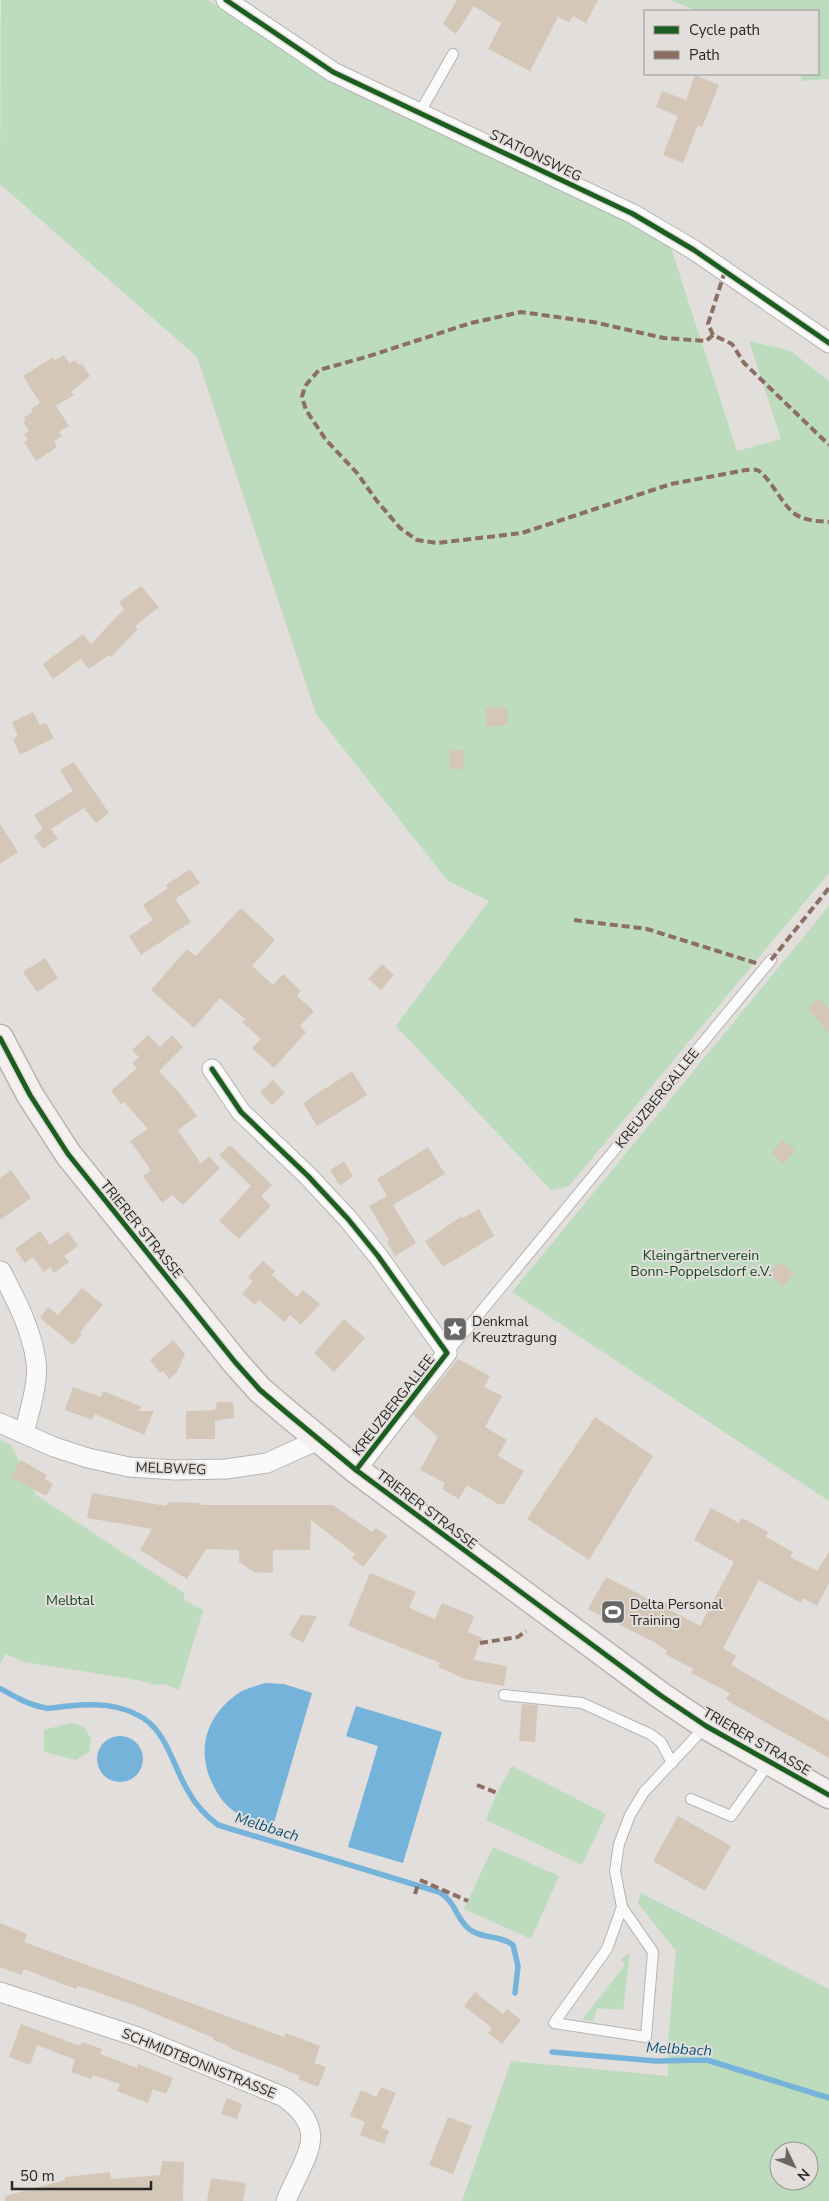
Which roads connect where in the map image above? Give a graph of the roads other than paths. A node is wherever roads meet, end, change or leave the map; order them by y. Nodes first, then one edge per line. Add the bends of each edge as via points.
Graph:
1 (226, 0) edge
2 (453, 54) dead end
3 (420, 112) junction
4 (829, 343) edge
5 (771, 960) dead end
6 (0, 1038) edge
7 (212, 1070) dead end
8 (1, 1271) edge
9 (447, 1353) junction
10 (0, 1423) edge
11 (24, 1434) junction
12 (318, 1440) junction
13 (356, 1470) junction
14 (504, 1694) dead end
15 (706, 1726) junction
16 (769, 1762) junction
17 (672, 1763) junction
18 (829, 1795) edge
19 (691, 1799) dead end
20 (622, 1907) junction
21 (0, 1992) edge
22 (286, 2201) edge

1 - 3 street, STATIONSWEG via 333,72
2 - 3 lane
3 - 4 street, STATIONSWEG via 633,214 694,250
5 - 9 lane, KREUZBERGALLEE
6 - 12 street, TRIERER STRASSE via 30,1094 86,1178 235,1362 260,1390
7 - 9 street via 241,1112 348,1219
8 - 11 street via 26,1320 36,1363
9 - 13 street, KREUZBERGALLEE
10 - 11 street, MELBWEG
11 - 12 street, MELBWEG via 88,1458 130,1467 175,1470 267,1464
12 - 13 street, TRIERER STRASSE
13 - 15 street, TRIERER STRASSE via 585,1641
14 - 17 lane via 582,1703 650,1734 661,1742
15 - 16 street, TRIERER STRASSE
15 - 17 lane
16 - 18 street, TRIERER STRASSE
16 - 19 lane via 731,1816
17 - 20 lane via 644,1792 630,1815 619,1844 615,1871
20 - 20 lane via 653,1952 646,2037 554,2023 607,1949
21 - 22 street, SCHMIDTBONNSTRASSE via 138,2037 284,2097 306,2117 311,2136

